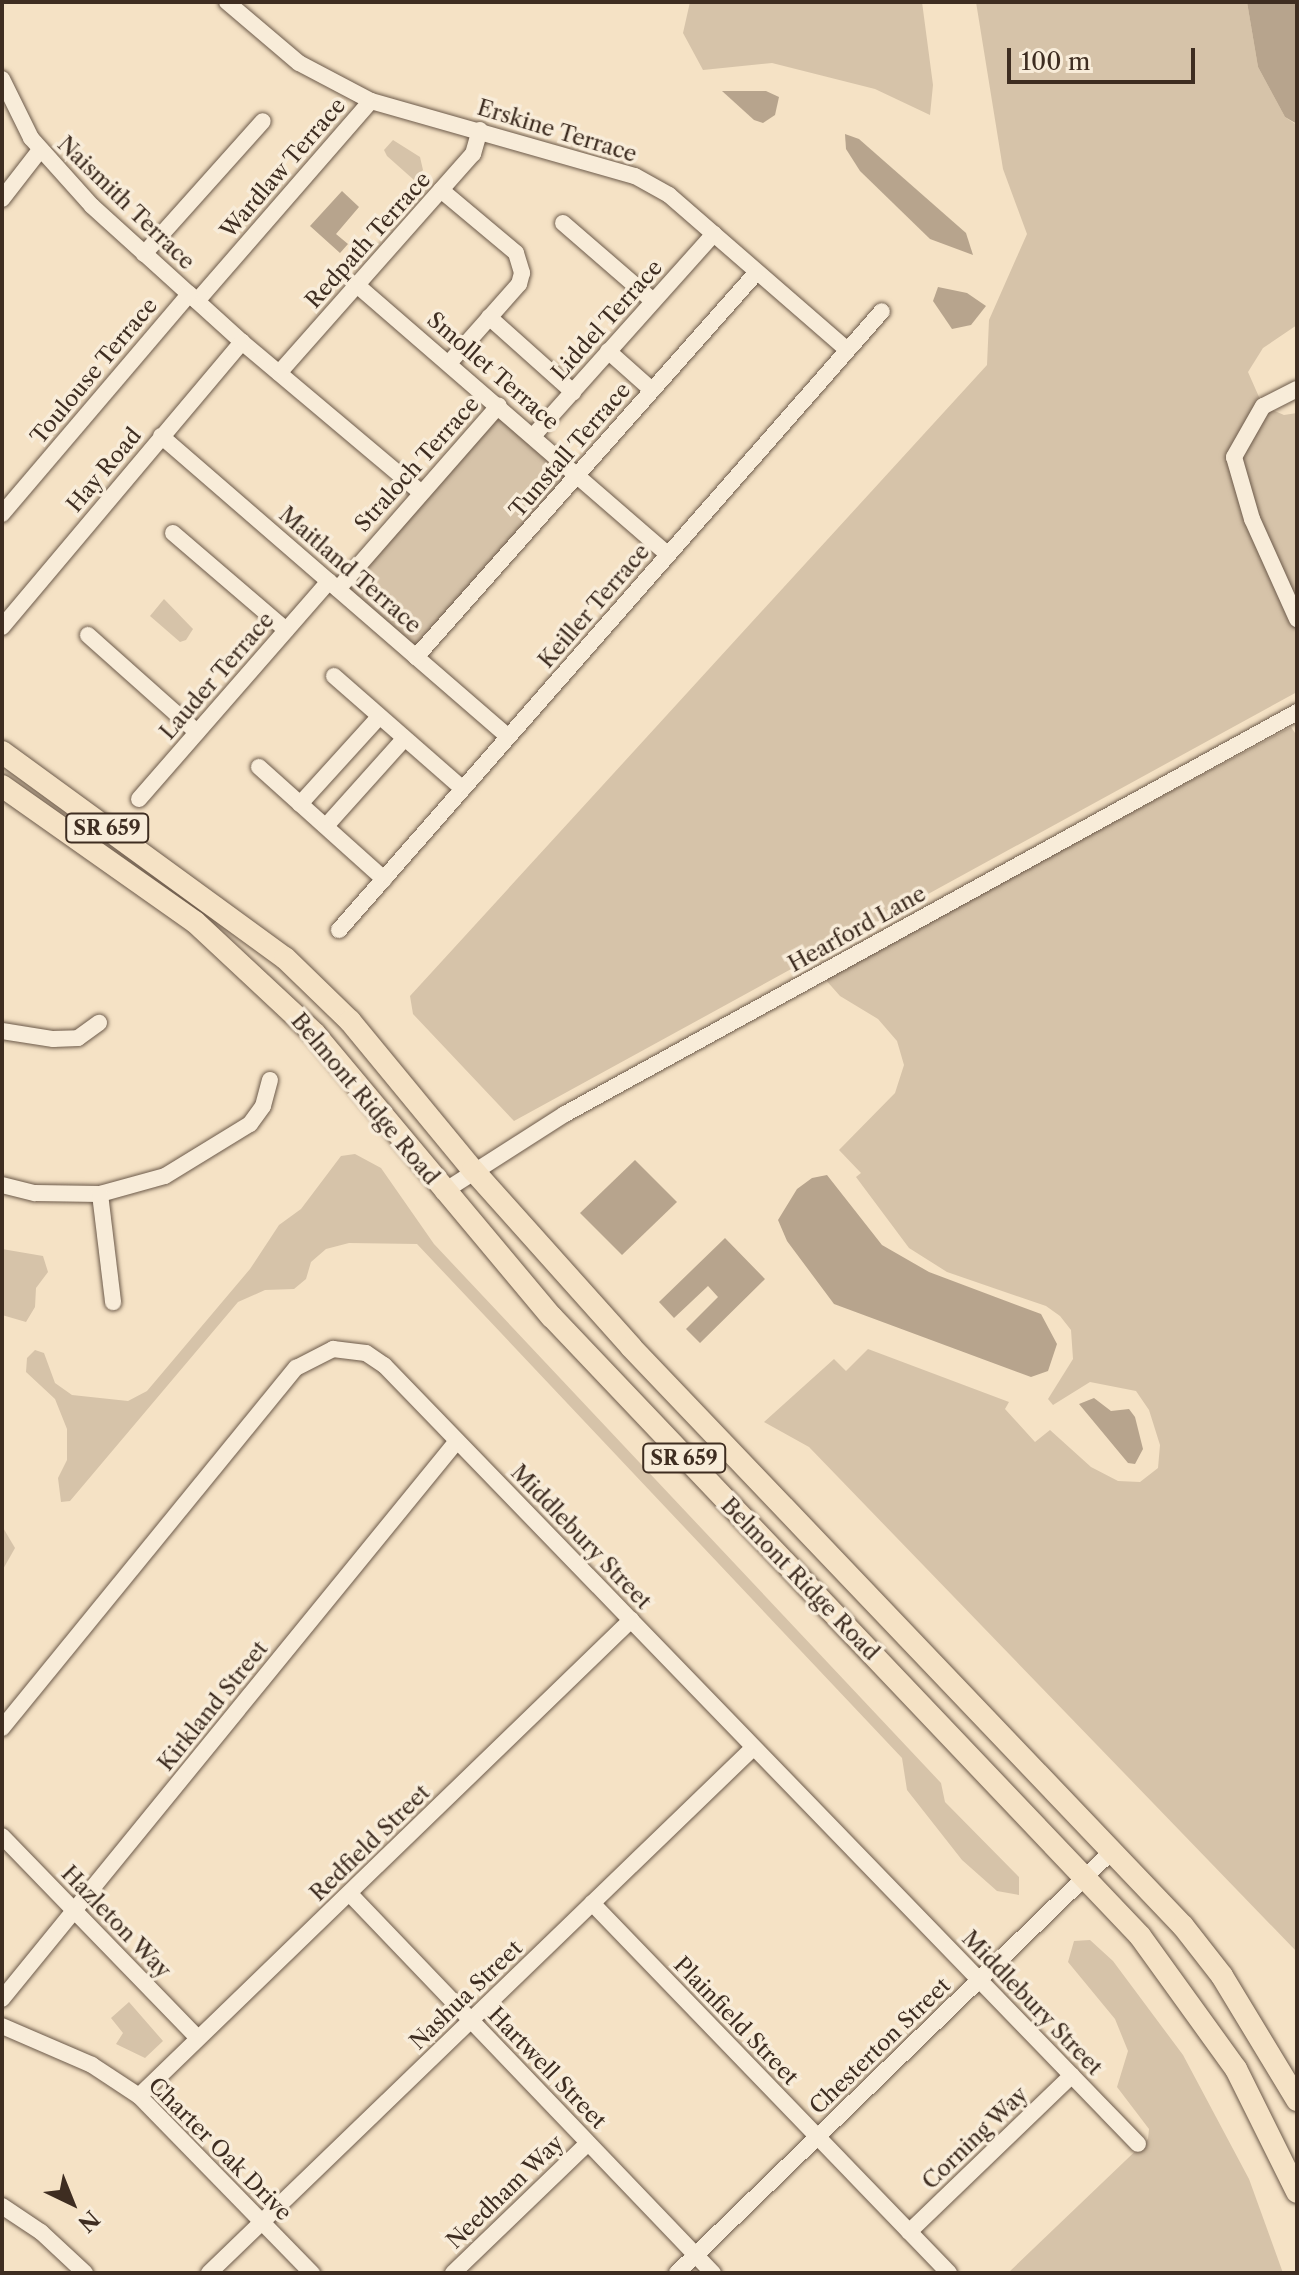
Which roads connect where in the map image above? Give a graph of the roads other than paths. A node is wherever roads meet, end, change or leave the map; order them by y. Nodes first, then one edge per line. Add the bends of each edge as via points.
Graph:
1 (227, 2) edge
2 (2, 79) edge
3 (371, 101) junction
4 (263, 121) dead end
5 (480, 130) junction
6 (40, 150) junction
7 (441, 190) junction
8 (2, 199) edge
9 (563, 223) dead end
10 (714, 234) junction
11 (144, 254) junction
12 (757, 272) junction
13 (358, 286) junction
14 (193, 298) junction
15 (653, 301) junction
16 (882, 311) dead end
17 (489, 317) junction
18 (242, 342) junction
19 (847, 350) junction
20 (608, 351) junction
21 (449, 363) junction
22 (279, 373) junction
23 (1297, 389) edge
24 (652, 390) junction
25 (573, 392) junction
26 (499, 405) junction
27 (534, 435) junction
28 (161, 436) junction
29 (578, 473) junction
30 (420, 492) junction
31 (2, 514) edge
32 (173, 533) dead end
33 (668, 555) junction
34 (333, 585) junction
35 (1297, 619) edge
36 (3, 625) edge
37 (286, 630) junction
38 (88, 635) dead end
39 (416, 657) junction
40 (334, 676) dead end
41 (1297, 712) edge
42 (379, 717) junction
43 (197, 732) junction
44 (508, 737) junction
45 (404, 739) junction
46 (2, 752) edge
47 (259, 767) dead end
48 (2, 786) edge
49 (463, 789) junction
50 (139, 799) dead end
51 (300, 804) junction
52 (326, 826) junction
53 (384, 879) junction
54 (339, 930) dead end
55 (99, 1023) dead end
56 (2, 1031) edge
57 (270, 1080) dead end
58 (473, 1170) junction
59 (2, 1185) edge
60 (443, 1192) junction
61 (100, 1194) junction
62 (113, 1302) dead end
63 (667, 1439) junction
64 (457, 1441) junction
65 (726, 1446) junction
66 (631, 1620) junction
67 (2, 1728) edge
68 (753, 1748) junction
69 (2, 1836) edge
70 (1113, 1850) junction
71 (1085, 1876) junction
72 (350, 1894) junction
73 (592, 1903) junction
74 (74, 1911) junction
75 (980, 1980) junction
76 (2, 1999) edge
77 (471, 2020) junction
78 (2, 2026) edge
79 (198, 2038) junction
80 (1072, 2075) junction
81 (139, 2096) junction
82 (1297, 2100) edge
83 (819, 2137) junction
84 (588, 2143) junction
85 (1138, 2144) dead end
86 (1297, 2192) edge
87 (2, 2206) edge
88 (262, 2222) junction
89 (909, 2232) junction
90 (696, 2255) junction
91 (85, 2273) edge
92 (209, 2273) edge
93 (312, 2273) edge
94 (453, 2273) edge
95 (677, 2273) edge
96 (713, 2273) edge
97 (949, 2273) edge

1 - 3 street, Erskine Terrace via 299,63
2 - 6 street, Naismith Terrace
3 - 5 street, Erskine Terrace
3 - 14 street, Wardlaw Terrace
4 - 11 street
5 - 7 street, Redpath Terrace via 473,154
5 - 10 street, Erskine Terrace via 635,176 669,195
6 - 8 street
6 - 11 street, Naismith Terrace
7 - 13 street, Redpath Terrace
7 - 17 street via 520,261 519,284
9 - 15 street
10 - 12 street, Erskine Terrace
10 - 15 street, Liddel Terrace
11 - 14 street, Naismith Terrace
12 - 19 street, Erskine Terrace
12 - 24 street, Tunstall Terrace
13 - 21 street, Smollet Terrace
13 - 22 street, Redpath Terrace
14 - 18 street, Naismith Terrace
14 - 31 street, Toulouse Terrace
15 - 20 street, Liddel Terrace
16 - 19 street, Keiller Terrace
17 - 21 street
17 - 25 street
18 - 22 street, Naismith Terrace
18 - 28 street, Hay Road
19 - 33 street, Keiller Terrace
20 - 24 street
20 - 25 street, Liddel Terrace
21 - 26 street, Smollet Terrace
22 - 30 street, Naismith Terrace
23 - 35 street via 1263,406 1234,457 1252,519
24 - 29 street, Tunstall Terrace
25 - 27 street, Liddel Terrace
26 - 27 street, Smollet Terrace
26 - 30 street, Straloch Terrace
27 - 29 street, Smollet Terrace
28 - 34 street, Maitland Terrace
28 - 36 street, Hay Road
29 - 33 street, Smollet Terrace
29 - 39 street, Tunstall Terrace
30 - 34 street, Straloch Terrace
32 - 37 street
33 - 44 street, Keiller Terrace
34 - 37 street, Lauder Terrace
34 - 39 street, Maitland Terrace
37 - 43 street, Lauder Terrace
38 - 43 street
39 - 44 street, Maitland Terrace
40 - 42 street
41 - 58 street, Hearford Lane via 565,1114
42 - 45 street
42 - 51 street
43 - 50 street, Lauder Terrace
44 - 49 street, Keiller Terrace
45 - 49 street
45 - 52 street
46 - 58 main road, Belmont Ridge Road / SR 659 via 285,958 375,1049
47 - 51 street
48 - 60 main road, Belmont Ridge Road / SR 659 via 232,953 315,1034
49 - 53 street, Keiller Terrace
51 - 52 street
52 - 53 street
53 - 54 street, Keiller Terrace
55 - 56 street via 78,1038
57 - 61 street via 263,1106 233,1138 165,1176
58 - 60 street, Hearford Lane
58 - 65 main road, Belmont Ridge Road / SR 659
59 - 61 street via 35,1193
60 - 63 main road, Belmont Ridge Road / SR 659
61 - 62 street
63 - 65 main road via 696,1456
63 - 71 main road, Belmont Ridge Road / SR 659
64 - 66 street, Middlebury Street
64 - 67 street, Middlebury Street via 373,1357 341,1349 309,1358
64 - 74 street, Kirkland Street
65 - 70 main road, Belmont Ridge Road / SR 659
66 - 68 street, Middlebury Street
66 - 72 street, Redfield Street
68 - 73 street, Nashua Street
68 - 75 street, Middlebury Street
69 - 74 street, Hazleton Way
70 - 71 street, Chesterton Street
70 - 82 main road, Belmont Ridge Road / SR 659 via 1222,1976
71 - 75 street, Chesterton Street
71 - 86 main road, Belmont Ridge Road / SR 659 via 1140,1936 1210,2028 1262,2117
72 - 77 street, Hartwell Street
72 - 79 street, Redfield Street
73 - 77 street, Nashua Street
73 - 83 street, Plainfield Street
74 - 76 street, Kirkland Street
74 - 79 street, Hazleton Way
75 - 80 street, Middlebury Street
75 - 83 street, Chesterton Street
77 - 84 street, Hartwell Street
77 - 88 street, Nashua Street
78 - 81 street, Charter Oak Drive via 92,2065
79 - 81 street, Redfield Street
80 - 85 street, Middlebury Street
80 - 89 street, Corning Way
81 - 88 street, Charter Oak Drive
83 - 89 street, Plainfield Street
83 - 90 street, Chesterton Street
84 - 90 street, Hartwell Street
84 - 94 street, Needham Way
87 - 91 street via 41,2232
88 - 92 street, Nashua Street
88 - 93 street, Charter Oak Drive
89 - 97 street, Plainfield Street
90 - 95 street, Chesterton Street
90 - 96 street, Hartwell Street

